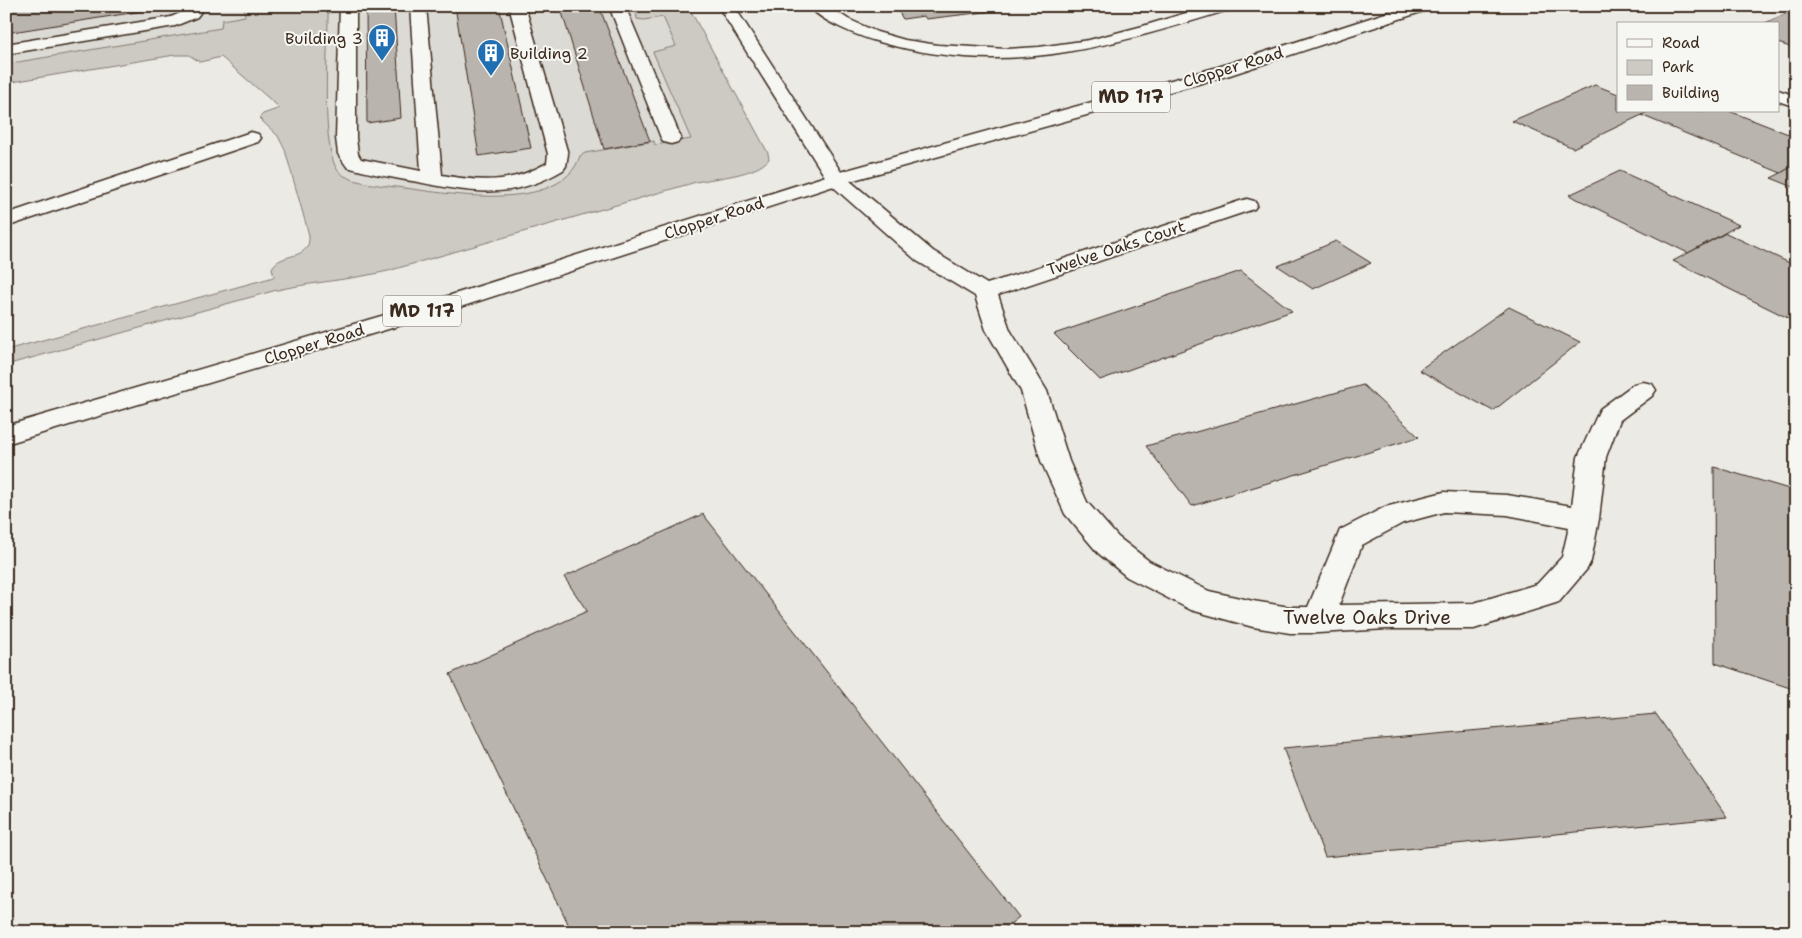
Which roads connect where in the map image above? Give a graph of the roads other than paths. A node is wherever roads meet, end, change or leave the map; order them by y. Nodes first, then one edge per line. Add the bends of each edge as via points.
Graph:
1 (197, 6) edge
2 (348, 6) edge
3 (418, 6) edge
4 (517, 6) edge
5 (617, 6) edge
6 (726, 6) edge
7 (817, 6) edge
8 (1226, 6) edge
9 (1424, 6) edge
10 (6, 49) edge
11 (1780, 96) edge
12 (1796, 102) edge
13 (251, 138) dead end
14 (671, 138) dead end
15 (432, 179) junction
16 (836, 179) junction
17 (1247, 205) dead end
18 (6, 221) edge
19 (985, 292) junction
20 (1643, 390) dead end
21 (6, 435) edge
22 (1585, 519) junction
23 (1318, 620) junction

1 - 10 street via 191,14 168,22
2 - 15 street via 348,154 354,163
3 - 15 street
4 - 15 street via 558,154 556,166 538,178 500,186 478,188
5 - 14 street
6 - 16 street
7 - 8 street via 850,27 912,47 996,54 1070,48
9 - 16 street, Clopper Road / MD 117 via 1224,71
11 - 12 street
13 - 18 street
16 - 19 street via 924,256
16 - 21 street, Clopper Road / MD 117 via 437,307
17 - 19 street, Twelve Oaks Court
19 - 23 street, Twelve Oaks Drive via 998,330 1034,391 1055,461 1075,506 1108,545 1138,569 1202,601 1253,614 1290,620
20 - 22 street, Twelve Oaks Drive via 1609,416 1592,457
22 - 23 street, Twelve Oaks Drive via 1576,561 1548,593 1474,616
22 - 23 street via 1507,505 1444,502 1396,514 1350,538

